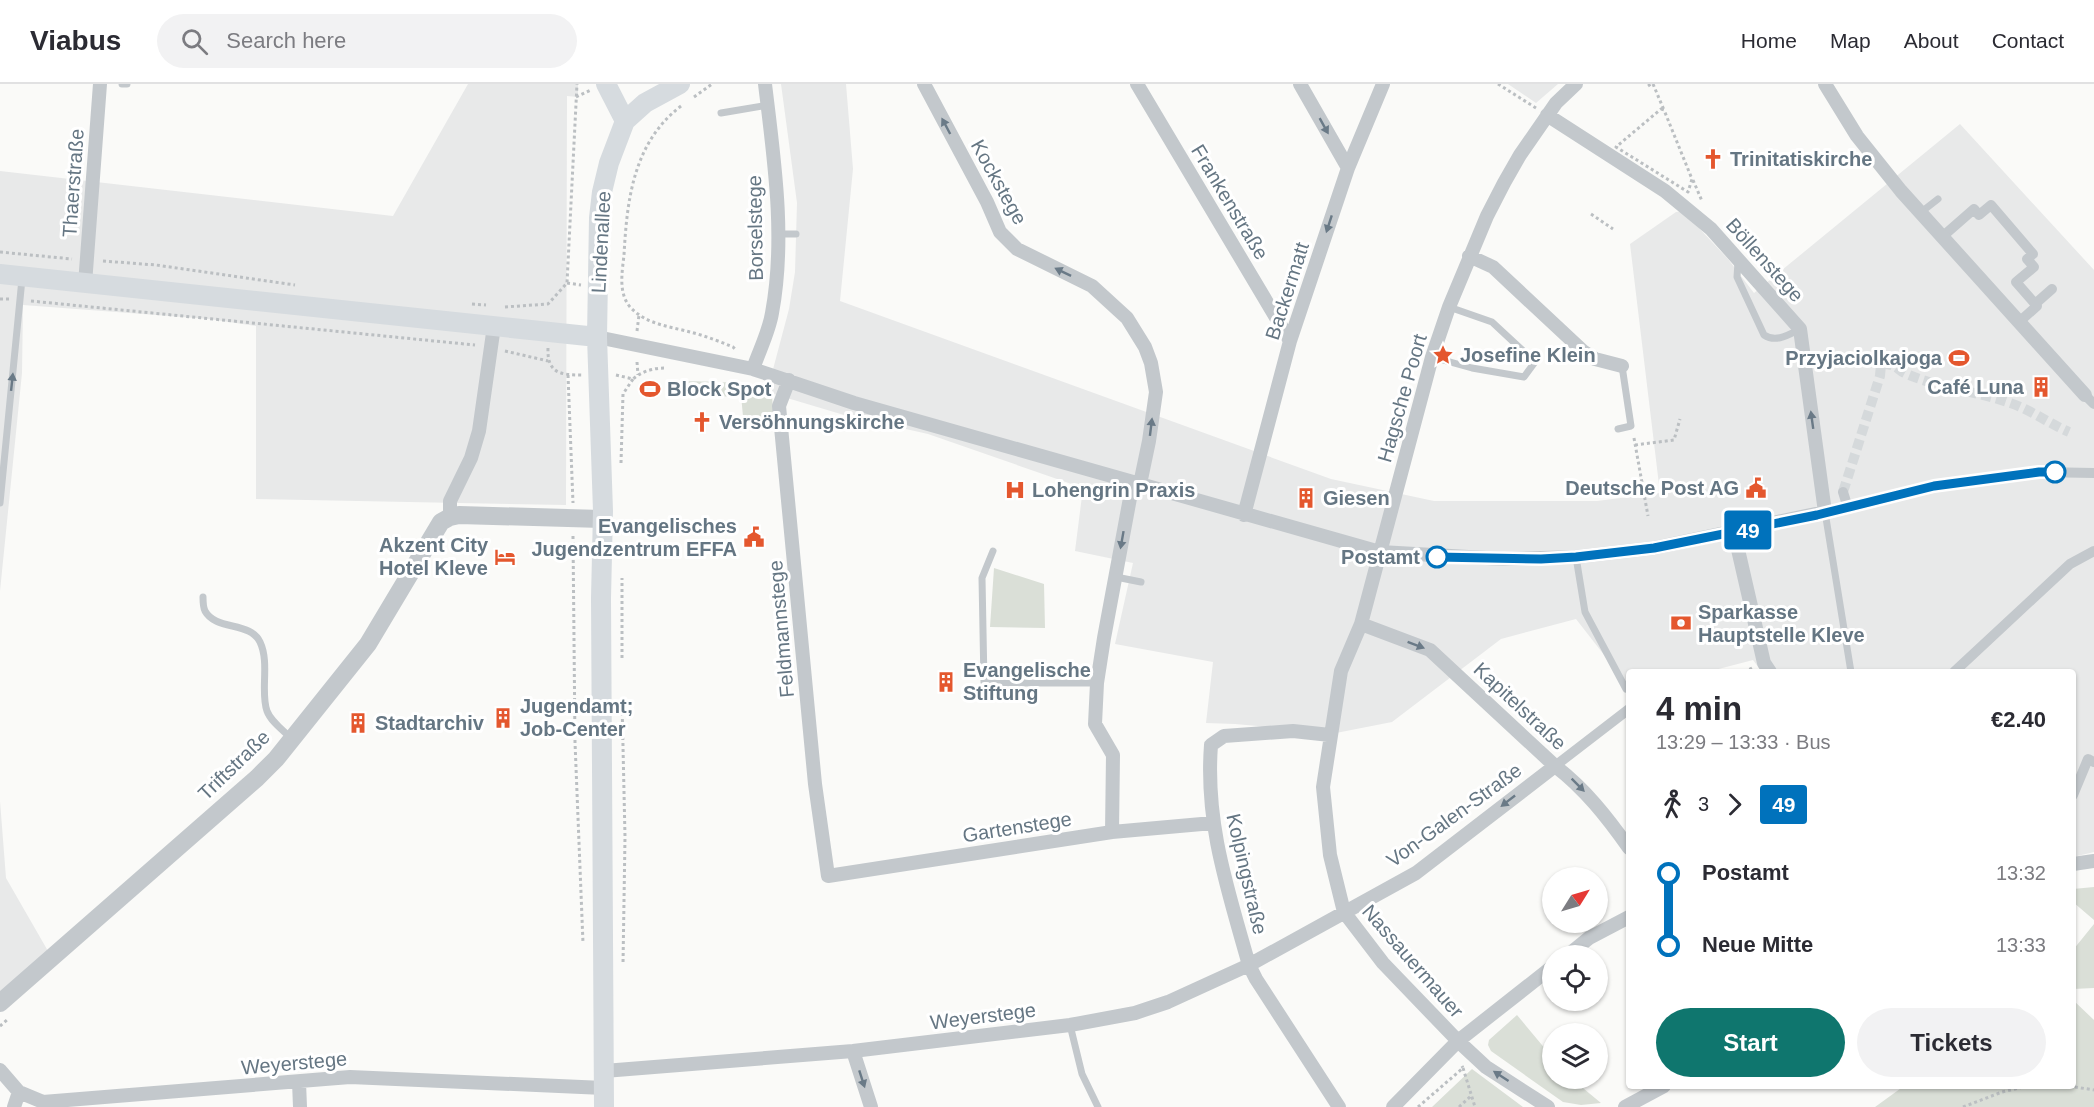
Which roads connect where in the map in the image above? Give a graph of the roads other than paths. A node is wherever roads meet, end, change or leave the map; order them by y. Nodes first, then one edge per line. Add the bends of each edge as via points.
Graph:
1 (100, 84) edge
2 (122, 84) edge
3 (127, 84) edge
4 (606, 84) edge
5 (680, 84) edge
6 (765, 84) edge
7 (924, 84) edge
8 (1137, 84) edge
9 (1300, 84) edge
10 (1383, 84) edge
11 (1576, 84) edge
12 (1825, 84) edge
13 (768, 105) junction
14 (721, 113) dead end
15 (1547, 115) junction
16 (625, 121) junction
17 (1348, 168) junction
18 (1938, 199) dead end
19 (1920, 213) junction
20 (779, 234) junction
21 (796, 234) dead end
22 (1942, 237) junction
23 (1469, 255) junction
24 (1739, 259) junction
25 (0, 274) edge
26 (22, 276) junction
27 (85, 284) junction
28 (2052, 289) dead end
29 (2035, 304) junction
30 (1449, 307) junction
31 (2019, 322) junction
32 (494, 326) junction
33 (1800, 329) junction
34 (597, 337) junction
35 (1290, 341) junction
36 (1432, 357) junction
37 (1622, 366) joint
38 (753, 369) junction
39 (789, 380) junction
40 (2090, 399) edge
41 (1618, 429) dead end
42 (2094, 473) edge
43 (1136, 483) junction
44 (1843, 492) tunnel mouth
45 (0, 503) edge
46 (1848, 508) junction
47 (1825, 512) junction
48 (1244, 515) junction
49 (450, 517) junction
50 (602, 519) junction
51 (1734, 532) junction
52 (993, 551) dead end
53 (2094, 551) edge
54 (1380, 552) junction
55 (1576, 557) junction
56 (1116, 577) junction
57 (1141, 582) dead end
58 (203, 597) dead end
59 (1361, 624) junction
60 (1768, 669) edge
61 (1851, 669) edge
62 (1957, 669) edge
63 (1098, 683) junction
64 (1626, 689) dead end
65 (1626, 711) edge
66 (1330, 735) junction
67 (292, 739) junction
68 (2094, 762) edge
69 (1555, 765) junction
70 (2076, 788) edge
71 (1213, 823) junction
72 (1112, 832) junction
73 (1626, 844) edge
74 (2094, 861) edge
75 (2076, 864) edge
76 (828, 876) joint
77 (1344, 912) junction
78 (1626, 919) edge
79 (1580, 945) edge
80 (1250, 965) junction
81 (1542, 975) edge
82 (0, 1003) edge
83 (1070, 1025) junction
84 (1458, 1041) junction
85 (853, 1051) junction
86 (0, 1070) edge
87 (299, 1082) junction
88 (604, 1089) edge
89 (1658, 1089) edge
90 (19, 1092) junction
91 (14, 1107) edge
92 (300, 1107) edge
93 (871, 1107) edge
94 (1098, 1107) edge
95 (1339, 1107) edge
96 (1393, 1107) edge
97 (1548, 1107) edge
98 (1625, 1107) edge

1 - 27 street, Thaerstraße via 102,114
2 - 3 lane
4 - 16 main road
5 - 16 main road via 645,103
6 - 13 street, Borselstege
43 -> 7 street, Kockstege via 1149,441 1156,392 1145,348 1127,318 1092,286 1017,249 1000,232
8 - 35 street, Frankenstraße
9 -> 17 street
10 - 17 street, Backermatt
11 - 15 street, Hagsche Poort
12 - 19 street via 1857,136
13 - 14 lane
13 - 20 street, Borselstege
15 - 23 street, Hagsche Poort via 1504,183
15 - 24 street, Böllenstege via 1665,191 1711,229
16 - 34 main road, Lindenallee via 602,192
17 -> 35 street, Backermatt
18 - 19 lane
19 - 22 street
20 - 21 lane
20 - 38 street, Borselstege via 772,315
22 - 29 street via 1974,208 1980,215 1991,205 2033,254 2026,259 2034,267 2016,282
22 - 31 street
23 - 30 street, Hagsche Poort
23 - 37 street via 1493,267 1584,352
24 - 33 street, Böllenstege
24 - 33 lane via 1737,277 1764,335 1782,338
25 - 26 main road
26 - 27 main road
45 -> 26 lane
27 - 32 main road
28 - 29 street
29 - 31 street
30 - 36 street, Hagsche Poort
30 - 36 lane via 1492,322 1535,362 1524,377
31 - 40 street
32 - 34 main road
32 - 49 street, Triftstraße via 479,431 450,501
47 -> 33 street, Böllenstege
34 - 38 street
34 - 50 main road, Lindenallee
35 - 48 street, Backermatt
36 - 54 street, Hagsche Poort
37 - 41 lane via 1631,426
38 - 39 street
39 - 43 street via 854,403
39 - 76 street, Feldmannstege via 779,406 815,784
42 - 46 street via 2039,472 1934,486
43 - 48 street
43 -> 56 street
44 - 46 street
46 - 47 street
47 - 51 street
47 - 61 lane
48 - 54 street
49 - 50 street via 574,514
49 - 67 street, Triftstraße via 441,522 368,644
50 - 88 main road, Lindenallee
51 - 55 street via 1654,548
51 - 60 street
52 - 63 lane via 982,578 984,683
53 - 62 street via 2070,564
54 - 55 street
54 - 59 street, Hagsche Poort
55 - 64 lane via 1585,612
56 - 57 lane
56 - 63 street
58 - 67 lane via 205,610 214,619 251,632 260,640 267,710
59 - 66 street, Nassauermauer via 1341,671
59 -> 69 street, Kapitelstraße via 1430,650
63 - 72 street via 1095,724 1113,755
65 - 69 street
66 - 71 street, Kolpingstraße via 1293,731 1224,736 1211,745
66 - 77 street, Nassauermauer via 1323,787 1330,855
67 - 82 street, Triftstraße via 256,778
68 - 70 street via 2088,759
69 -> 73 street, Kapitelstraße via 1577,783
69 -> 77 street, Von-Galen-Straße via 1416,873
71 - 72 street, Gartenstege
71 - 80 street, Kolpingstraße via 1222,870
72 - 76 street, Gartenstege
74 - 75 street
77 - 80 street, Weyerstege
77 - 84 street, Nassauermauer via 1383,963
78 - 79 street
80 - 83 street, Weyerstege via 1136,1013
80 - 95 street, Kolpingstraße
81 - 84 street
83 - 85 street, Weyerstege
83 - 94 lane via 1082,1074
84 - 96 street
97 -> 84 street, Nassauermauer via 1486,1067
85 - 88 street, Weyerstege
85 -> 93 street
86 - 90 street
87 - 88 street, Weyerstege via 350,1077
87 - 90 street, Weyerstege via 43,1102
87 - 92 street
89 - 98 street
90 - 91 street

